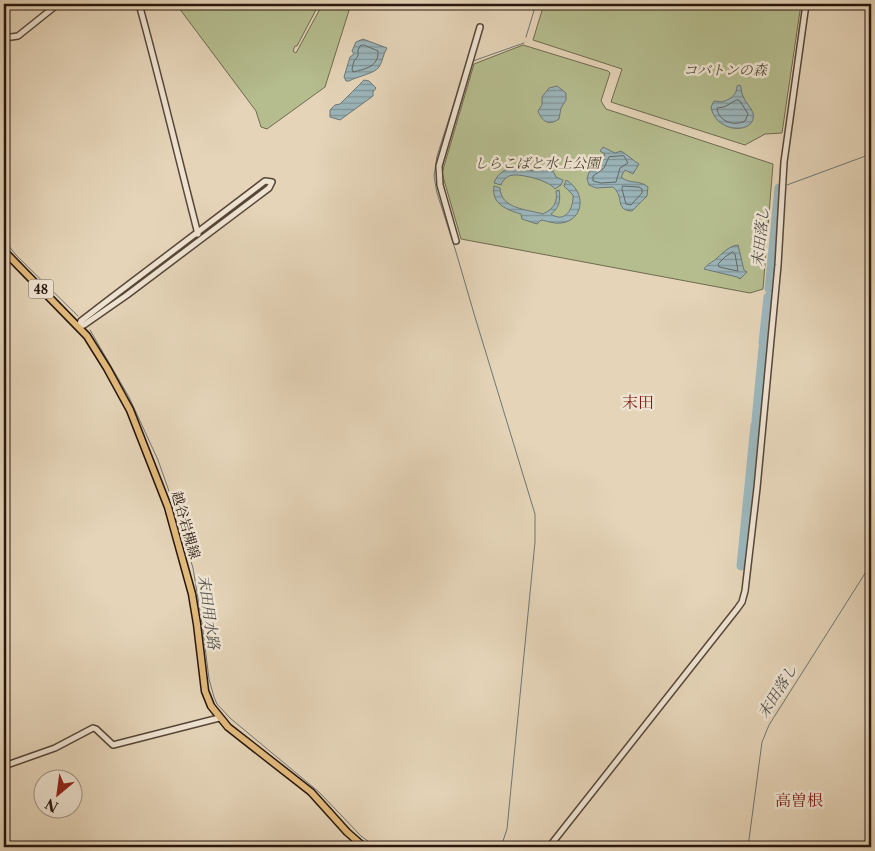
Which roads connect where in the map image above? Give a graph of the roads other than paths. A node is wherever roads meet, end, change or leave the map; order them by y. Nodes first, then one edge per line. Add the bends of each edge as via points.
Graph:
1 (58, 4) edge
2 (139, 4) edge
3 (806, 4) edge
4 (480, 27) dead end
5 (4, 38) edge
6 (198, 232) junction
7 (200, 240) junction
8 (456, 241) dead end
9 (4, 251) edge
10 (78, 326) junction
11 (219, 718) junction
12 (4, 766) edge
13 (364, 847) edge
14 (550, 847) edge

1 - 5 street via 18,36
2 - 6 street
3 - 14 street via 784,162 778,265 757,488 742,602
4 - 8 street via 439,166 440,185
6 - 7 street
6 - 7 street via 265,182 272,182
6 - 10 street
7 - 10 street via 127,295
9 - 10 main road, 越谷岩槻線 / 48
10 - 11 main road, 越谷岩槻線 / 48 via 99,354 130,410 164,492 192,594 205,691
11 - 12 street via 113,745 93,728 55,748
11 - 13 main road, 越谷岩槻線 / 48 via 311,792

